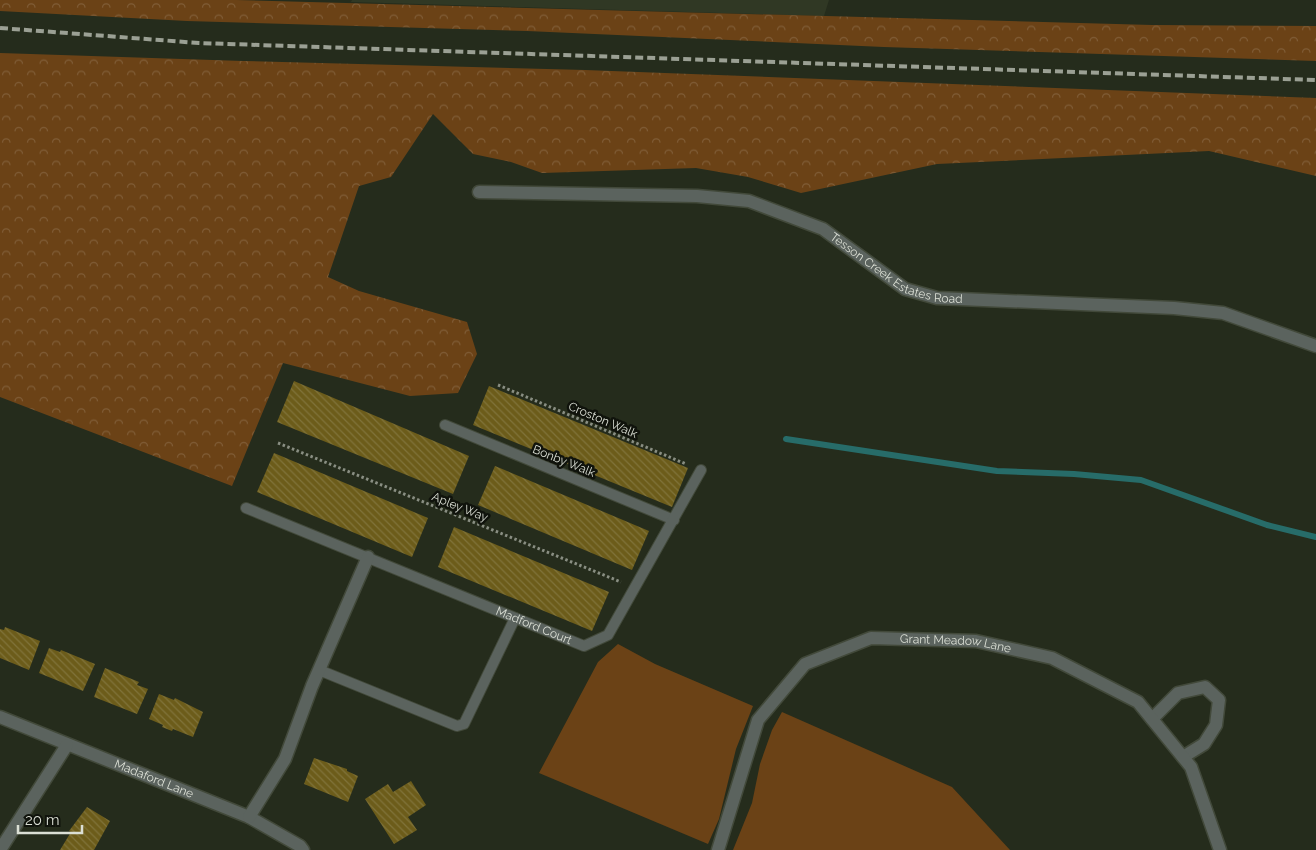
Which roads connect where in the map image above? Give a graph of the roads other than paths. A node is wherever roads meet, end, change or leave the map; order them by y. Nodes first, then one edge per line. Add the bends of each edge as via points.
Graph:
1 (479, 192) dead end
2 (1316, 346) edge
3 (445, 425) dead end
4 (701, 470) road end
5 (246, 508) dead end
6 (674, 520) junction
7 (368, 557) junction
8 (515, 618) junction
9 (319, 670) junction
10 (0, 717) edge
11 (1152, 719) junction
12 (67, 745) junction
13 (1183, 757) junction
14 (249, 817) junction
15 (0, 850) edge
16 (303, 850) edge
17 (718, 850) edge
18 (1220, 850) edge

1 - 2 street, Tesson Creek Estates Road via 697,196 750,202 823,229 905,289 937,298 1223,313
3 - 6 lane, Bonby Walk
4 - 6 lane, Madford Court
5 - 7 lane, Madford Court
6 - 8 lane, Madford Court via 608,635 584,646
7 - 8 lane, Madford Court
7 - 9 street
8 - 9 lane via 464,724 457,726
9 - 14 street via 285,759
10 - 12 street, Madaford Lane
11 - 13 street, Grant Meadow Lane
11 - 13 street via 1178,693 1205,687 1219,700 1216,724 1204,744
11 - 17 street, Grant Meadow Lane via 1138,702 1052,658 976,641 871,638 804,664 758,720
12 - 14 street, Madaford Lane
12 - 15 street
13 - 18 street, Grant Meadow Lane via 1190,766
14 - 16 street, Madaford Lane

